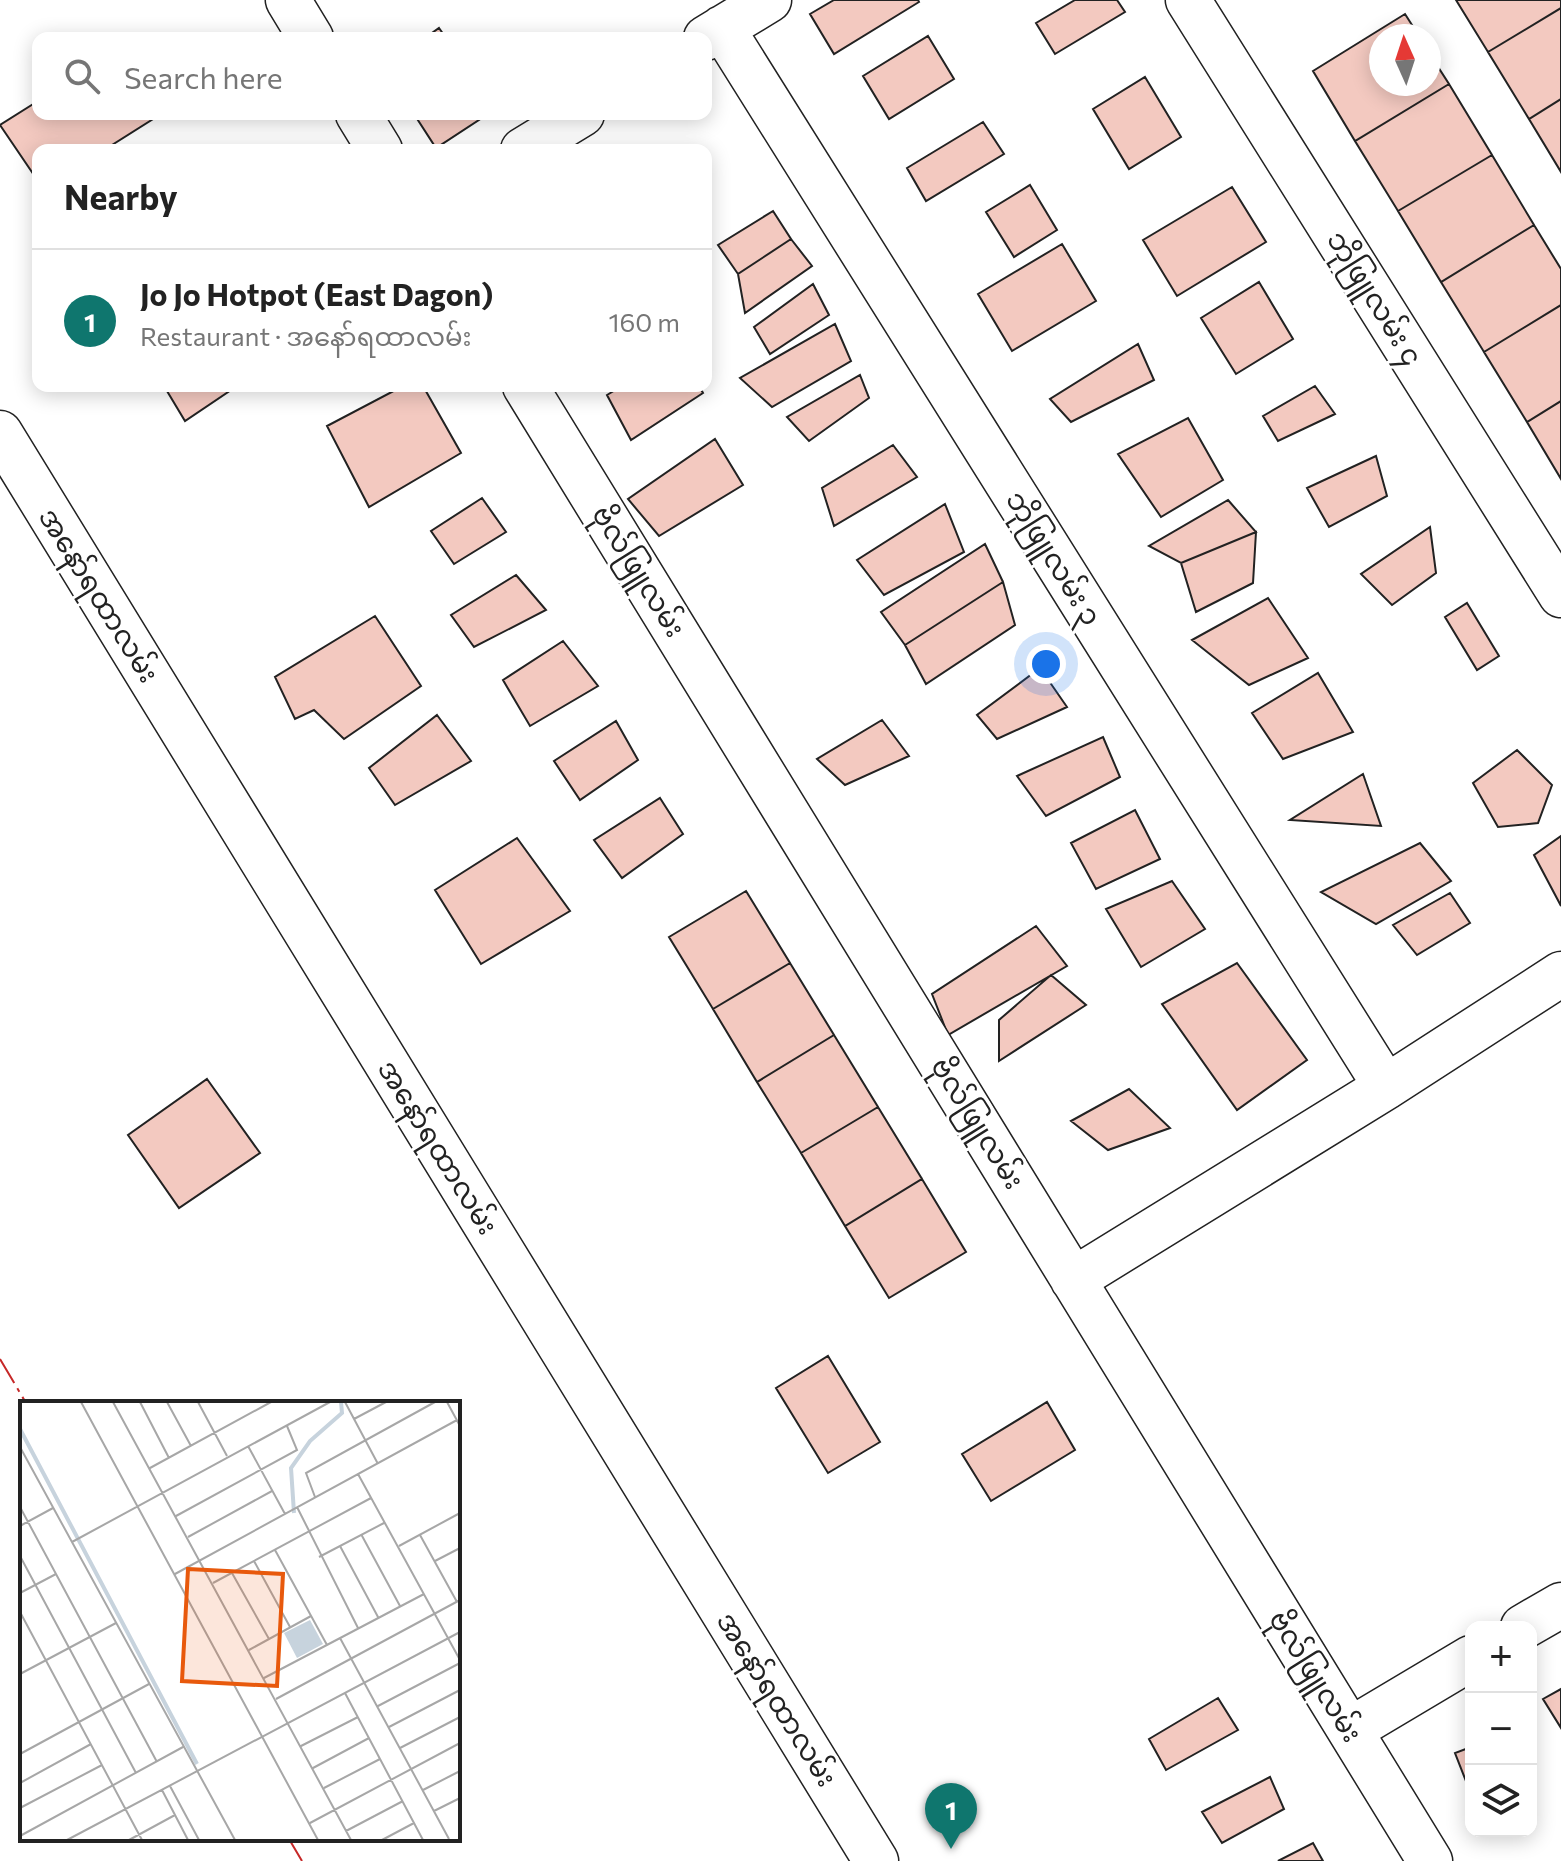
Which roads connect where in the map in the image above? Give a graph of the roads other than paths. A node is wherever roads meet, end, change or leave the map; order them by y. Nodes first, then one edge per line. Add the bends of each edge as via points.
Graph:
1 (288, 0) edge
2 (769, 0) edge
3 (1188, 0) edge
4 (307, 32) edge
5 (714, 33) edge
6 (362, 120) edge
7 (572, 120) edge
8 (376, 144) edge
9 (533, 144) edge
10 (529, 392) edge
11 (0, 433) edge
12 (1561, 595) edge
13 (1561, 974) edge
14 (1386, 1087) junction
15 (1073, 1280) junction
16 (1561, 1605) edge
17 (1533, 1621) edge
18 (1465, 1662) edge
19 (1350, 1730) junction
20 (876, 1861) edge
21 (1430, 1861) edge

1 - 4 street
2 - 5 street
3 - 12 street, ဘိုဖြူလမ်း ၄
5 - 14 street, ဘိုဖြူလမ်း ၃
6 - 8 street
7 - 9 street
10 - 15 street, ဗိုလ်ဖြူလမ်း
11 - 20 street, အနော်ရထာလမ်း
13 - 14 street
14 - 15 street
15 - 19 street, ဗိုလ်ဖြူလမ်း
16 - 17 street
18 - 19 street
19 - 21 street, ဗိုလ်ဖြူလမ်း

